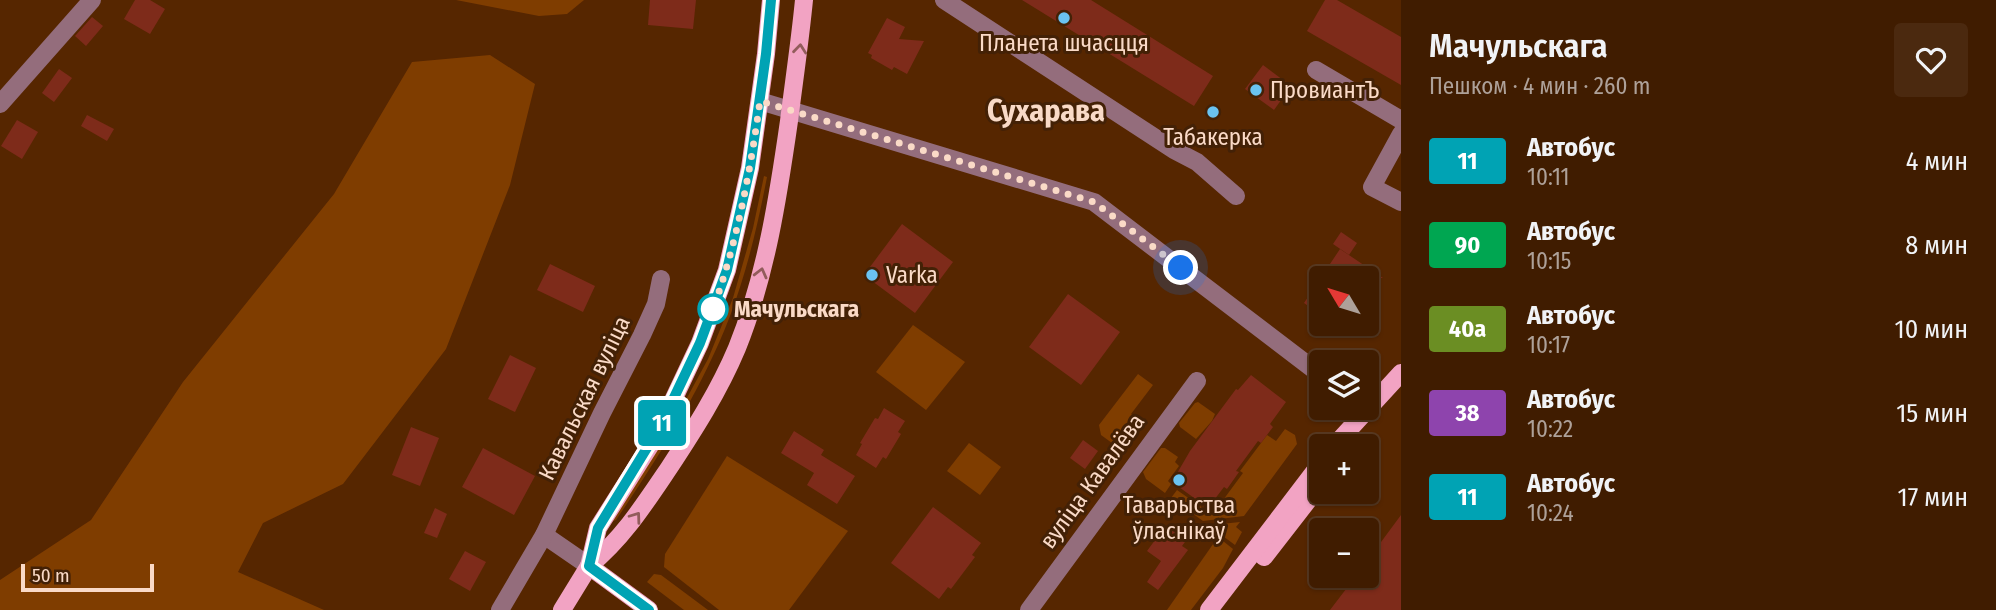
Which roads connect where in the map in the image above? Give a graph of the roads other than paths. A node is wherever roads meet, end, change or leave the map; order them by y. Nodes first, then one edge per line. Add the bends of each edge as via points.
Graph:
1 (92, 0) edge
2 (771, 0) edge
3 (804, 0) edge
4 (944, 0) edge
5 (1316, 70) dead end
6 (760, 101) junction
7 (0, 104) edge
8 (790, 108) junction
9 (1401, 120) edge
10 (1401, 134) edge
11 (1236, 196) dead end
12 (1401, 202) edge
13 (661, 279) dead end
14 (1309, 366) edge
15 (1401, 373) edge
16 (1197, 381) dead end
17 (1379, 396) edge
18 (1357, 420) edge
19 (1345, 434) edge
20 (1309, 479) edge
21 (1309, 498) edge
22 (544, 535) junction
23 (589, 566) junction
24 (500, 610) edge
25 (562, 610) edge
26 (649, 610) edge
27 (1028, 610) edge
28 (1209, 610) edge
29 (1224, 610) edge

1 - 7 street
2 - 6 main road
8 -> 3 main road
4 - 11 street via 1197,162
5 - 9 street
6 - 8 street
6 - 23 main road via 740,220 712,312 653,441 598,528
8 - 14 street via 1094,202
23 -> 8 main road via 613,547 640,511 691,435 736,349 764,265
10 - 12 street via 1372,187
13 - 22 street, Кавальская вуліца via 642,335
15 - 17 main road
16 - 27 street, вуліца Кавалёва
18 - 19 main road
20 - 28 main road
21 - 29 main road
22 - 23 street
22 - 24 street, Кавальская вуліца
23 - 25 main road
23 - 26 main road

